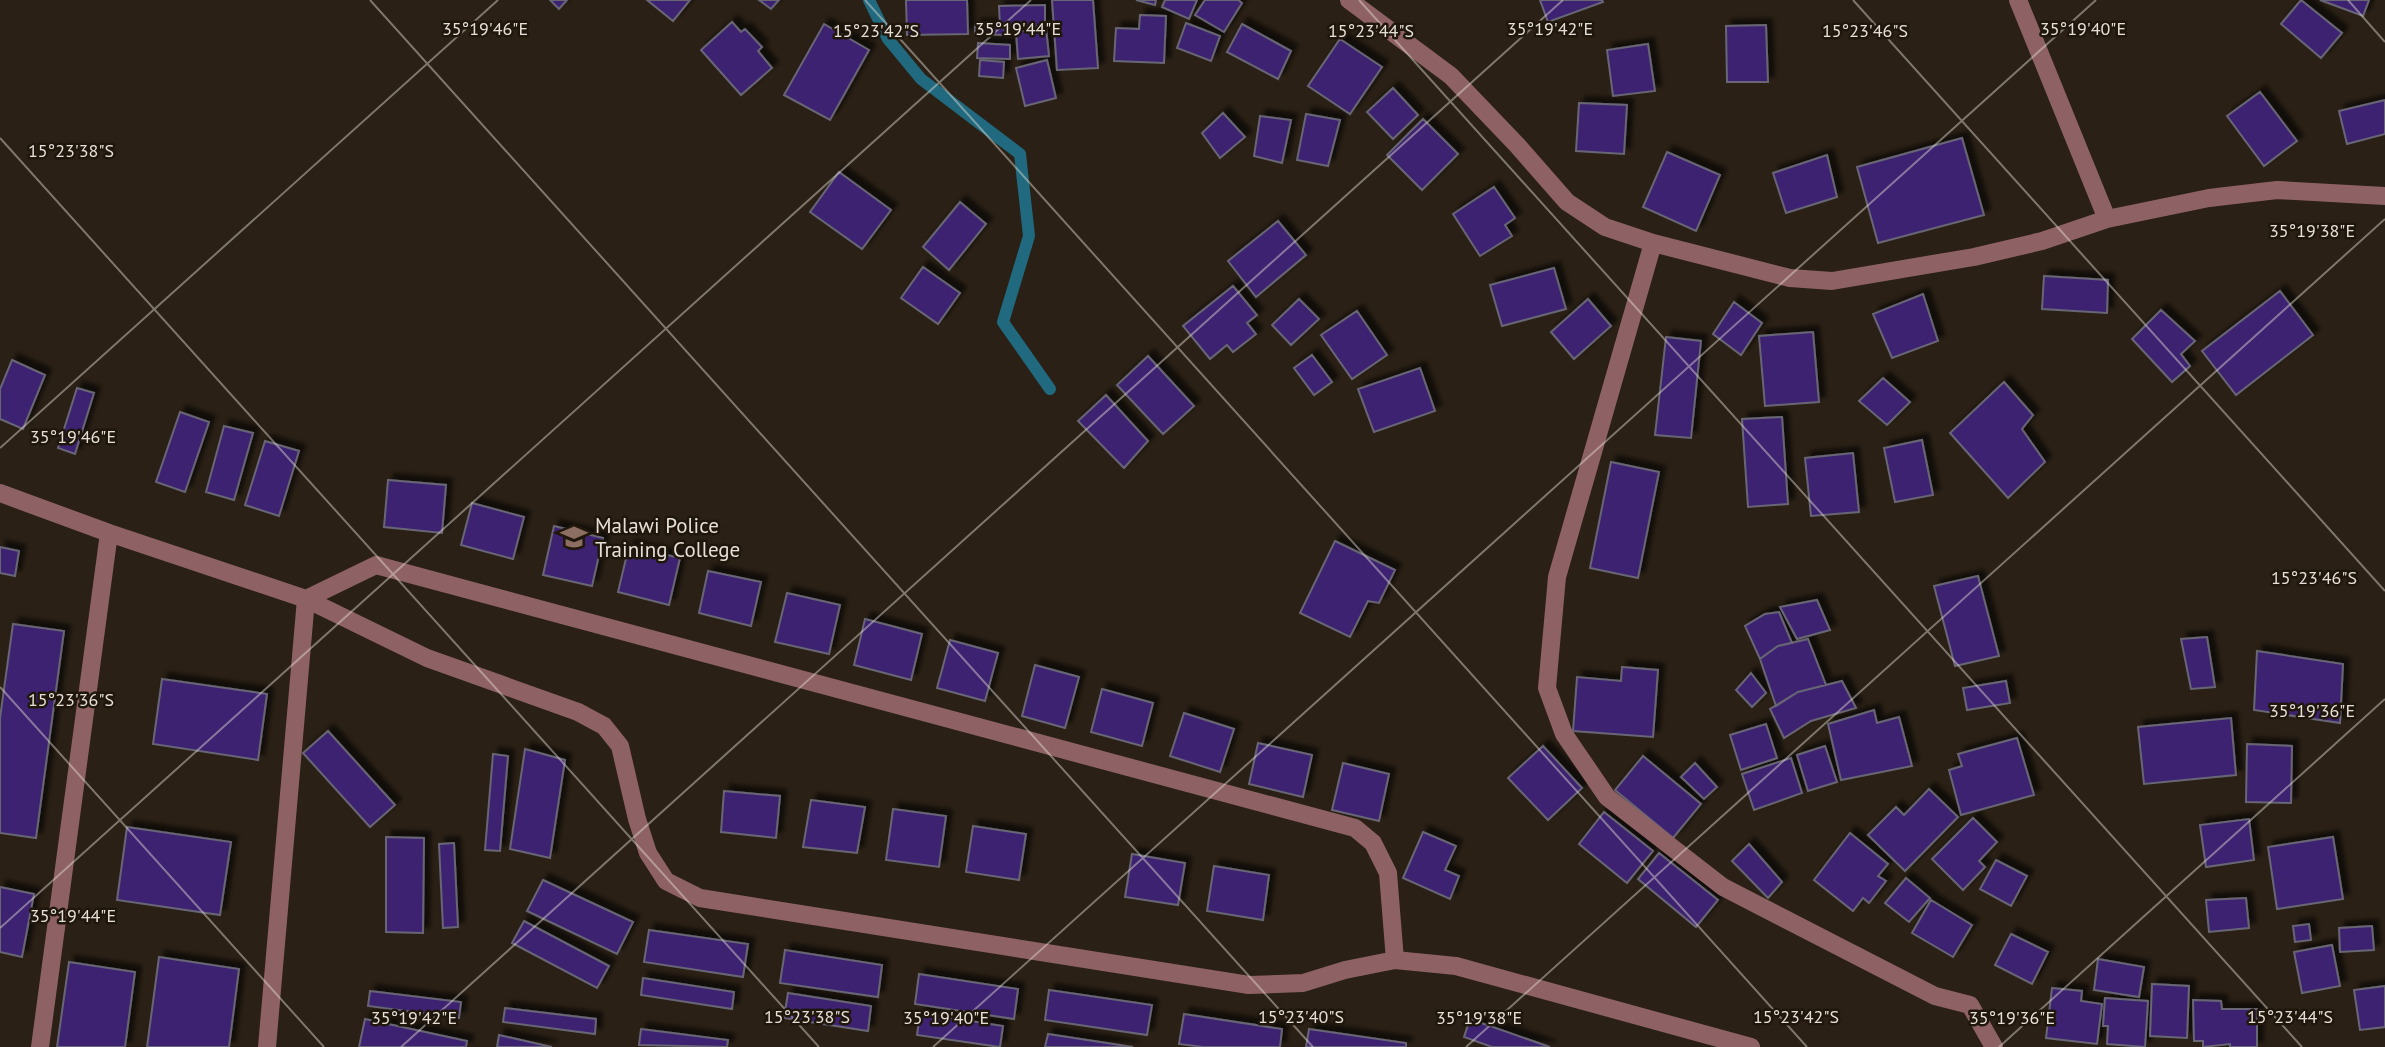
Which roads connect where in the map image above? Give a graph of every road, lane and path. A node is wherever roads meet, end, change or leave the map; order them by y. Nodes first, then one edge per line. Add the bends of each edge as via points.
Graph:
1 (1349, 0) edge
2 (2018, 0) edge
3 (2385, 196) edge
4 (2107, 219) junction
5 (1653, 243) junction
6 (0, 493) edge
7 (109, 533) junction
8 (306, 599) junction
9 (1395, 960) junction
10 (40, 1047) edge
11 (267, 1047) edge
12 (1751, 1047) edge
13 (1994, 1047) edge

1 - 5 street via 1451,76 1567,202 1605,227
2 - 4 street
3 - 4 street via 2277,190 2208,198
4 - 5 street via 1974,257 1832,281 1790,278
5 - 13 street via 1557,578 1547,688 1564,734 1607,797 1723,887 1935,996 1970,1005
6 - 7 street
7 - 8 street
7 - 10 street
8 - 9 street via 376,565 1355,828 1373,843 1388,873
8 - 9 street via 427,658 578,712 604,726 620,746 648,853 666,881 700,898 1249,985 1303,983
8 - 11 street
9 - 12 street via 1456,966

